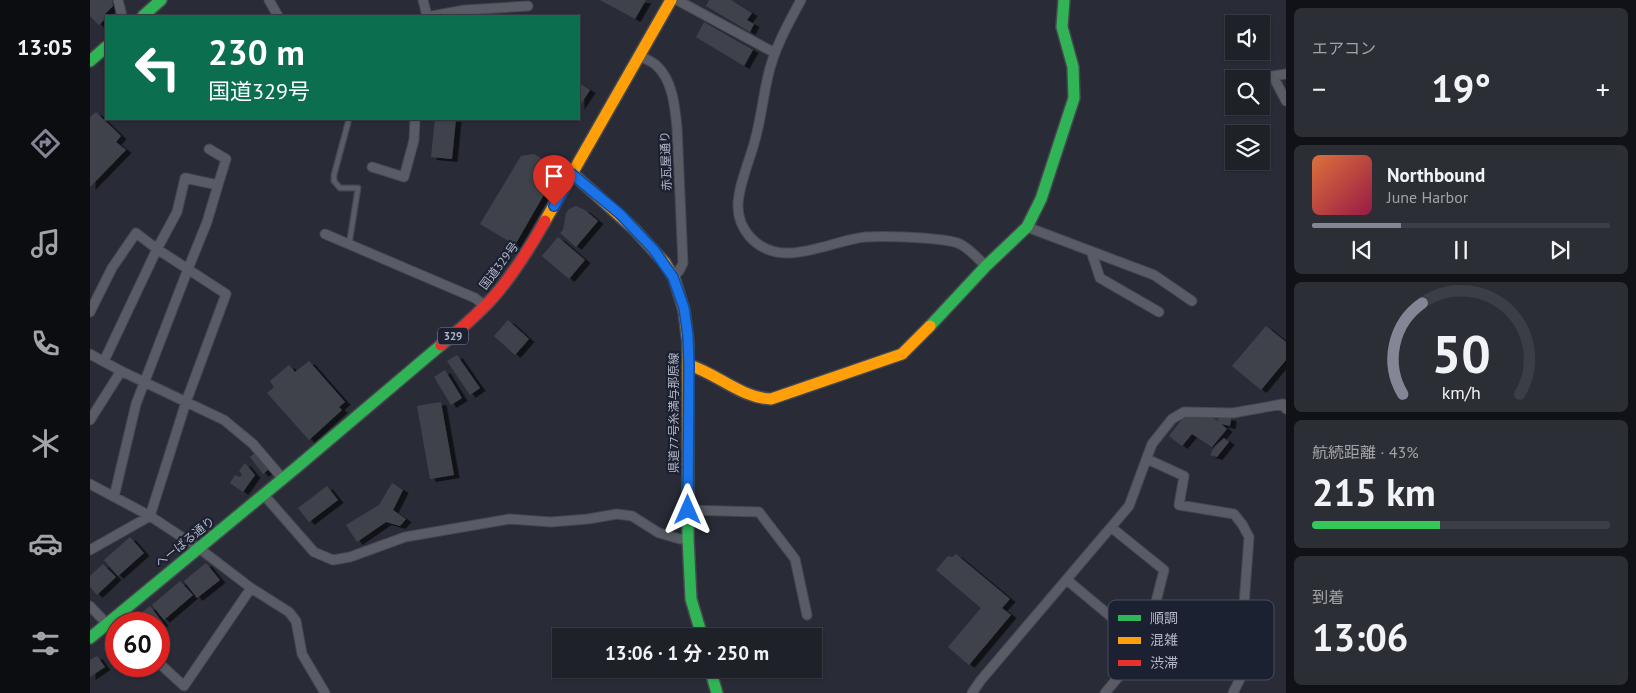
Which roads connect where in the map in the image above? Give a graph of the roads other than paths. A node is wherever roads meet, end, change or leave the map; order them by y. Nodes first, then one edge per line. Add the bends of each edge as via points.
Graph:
1 (118, 0) edge
2 (162, 0) edge
3 (269, 0) edge
4 (423, 0) edge
5 (671, 0) edge
6 (677, 0) edge
7 (801, 0) edge
8 (1064, 0) edge
9 (528, 6) dead end
10 (122, 15) edge
11 (143, 15) edge
12 (277, 15) edge
13 (427, 15) edge
14 (438, 15) edge
15 (105, 48) edge
16 (776, 52) junction
17 (640, 56) junction
18 (90, 60) edge
19 (1286, 74) edge
20 (1286, 101) edge
21 (350, 120) edge
22 (415, 120) edge
23 (209, 149) dead end
24 (372, 167) dead end
25 (572, 174) junction
26 (218, 185) junction
27 (1027, 227) junction
28 (326, 234) dead end
29 (349, 245) junction
30 (157, 249) junction
31 (1091, 251) junction
32 (986, 266) junction
33 (188, 269) junction
34 (673, 277) junction
35 (1192, 301) dead end
36 (485, 306) junction
37 (90, 312) edge
38 (1159, 312) dead end
39 (90, 354) edge
40 (104, 361) junction
41 (689, 365) junction
42 (121, 371) junction
43 (144, 382) junction
44 (186, 402) junction
45 (1286, 409) edge
46 (90, 420) edge
47 (1147, 459) junction
48 (298, 467) joint
49 (283, 480) junction
50 (90, 484) edge
51 (264, 495) junction
52 (114, 497) junction
53 (688, 510) junction
54 (150, 516) junction
55 (1112, 528) junction
56 (688, 538) junction
57 (200, 549) junction
58 (90, 550) edge
59 (1067, 580) junction
60 (251, 588) junction
61 (1156, 600) edge
62 (1244, 600) edge
63 (90, 606) edge
64 (127, 612) edge
65 (1108, 614) edge
66 (807, 615) dead end
67 (105, 616) edge
68 (105, 628) edge
69 (700, 628) edge
70 (90, 638) edge
71 (170, 673) edge
72 (713, 678) edge
73 (1116, 680) edge
74 (1240, 680) edge
75 (325, 693) edge
76 (717, 693) edge
77 (972, 693) edge
78 (1105, 693) edge
79 (1233, 693) edge

1 - 10 street
2 - 11 main road
3 - 12 street
4 - 13 street
5 - 17 main road, 国道329号 / 329
6 - 16 street
7 - 16 street
8 - 27 main road via 1062,27 1073,67 1074,98 1041,198
9 - 14 street
15 - 18 main road
16 - 32 street via 738,205 742,227 752,239 765,248 784,253 800,253 863,237 945,240 969,249
17 - 25 main road, 国道329号 / 329
17 - 34 street, 赤瓦屋通り via 661,71 674,106 682,263
19 - 20 street via 1273,76
21 - 29 lane via 334,175 334,181 340,188 358,188
22 - 24 street via 414,140 404,177
23 - 26 street via 226,159
25 - 34 main road, 県道77号糸満与那原線 via 620,214 654,250
25 - 36 main road, 国道329号 / 329 via 532,244
26 - 30 street via 185,178 177,212
26 - 33 street via 208,222
27 - 31 street
27 - 32 main road
28 - 29 street
29 - 36 street via 475,298
30 - 33 street
30 - 37 street via 136,233 112,268
30 - 40 street
31 - 35 street via 1154,275
31 - 38 street via 1100,278
32 - 41 main road via 909,348 888,360 761,399
33 - 43 street
33 - 44 street via 226,294
34 - 41 main road, 県道77号糸満与那原線 via 684,308
36 - 48 main road, 国道329号 / 329
39 - 40 street
40 - 42 street
41 - 53 main road, 県道77号糸満与那原線
42 - 43 street
42 - 46 street
43 - 44 street
43 - 52 street
44 - 49 street via 224,420 253,444
44 - 54 street
45 - 47 street via 1283,404 1233,413 1184,412 1172,418 1162,430
47 - 55 street via 1129,506
47 - 62 street via 1184,476 1179,506 1234,514 1242,524 1249,537
48 - 49 main road, へーばる通り / 329
49 - 51 main road, へーばる通り / 329
50 - 52 street
51 - 56 street via 314,552 332,560 350,557 405,537 510,519 551,522 617,514 632,516 659,533
51 - 57 main road, へーばる通り / 329
52 - 54 street
53 - 56 main road, 県道77号糸満与那原線
53 - 66 street via 759,512 795,560
54 - 57 street
54 - 58 street
55 - 59 street
55 - 61 street via 1164,570
56 - 69 main road, 県道77号糸満与那原線 via 691,599
57 - 60 street
57 - 64 main road, へーばる通り / 329
59 - 65 street
59 - 77 street
60 - 71 street via 184,686
60 - 75 street via 290,612 296,621 302,654
63 - 67 street
68 - 70 main road, へーばる通り / 329
72 - 76 main road
73 - 78 street
74 - 79 street

